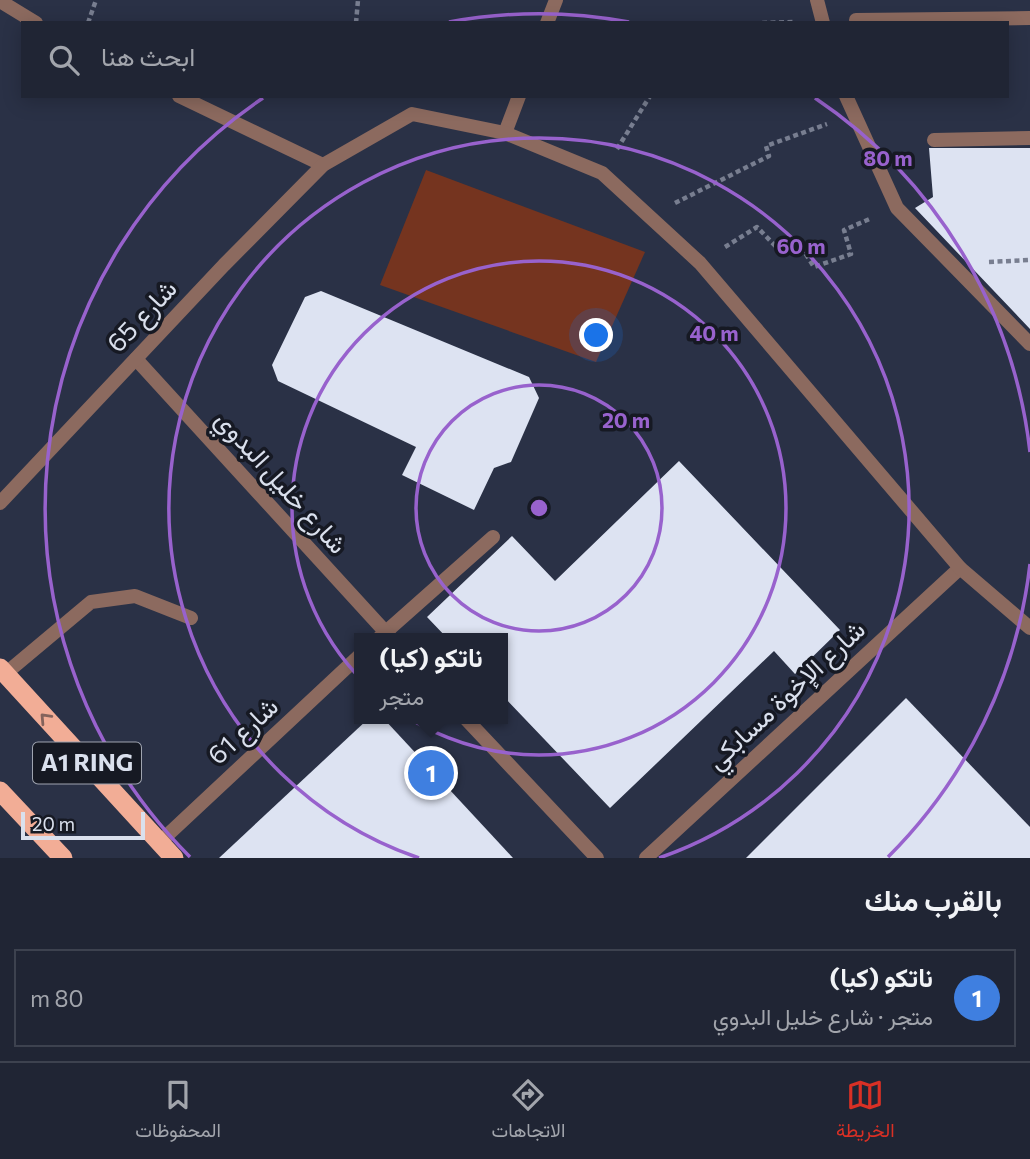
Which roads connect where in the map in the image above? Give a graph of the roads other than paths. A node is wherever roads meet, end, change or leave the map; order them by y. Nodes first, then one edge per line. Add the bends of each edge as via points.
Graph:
1 (556, 0) edge
2 (817, 0) edge
3 (0, 1) edge
4 (1030, 18) edge
5 (856, 20) dead end
6 (33, 21) edge
7 (548, 21) edge
8 (822, 21) edge
9 (183, 98) edge
10 (518, 98) edge
11 (847, 98) edge
12 (505, 132) junction
13 (1030, 138) edge
14 (934, 140) dead end
15 (323, 165) junction
16 (1030, 344) edge
17 (136, 359) junction
18 (0, 503) edge
19 (493, 537) dead end
20 (960, 568) junction
21 (191, 618) dead end
22 (1030, 628) edge
23 (382, 633) edge
24 (388, 633) edge
25 (354, 661) edge
26 (3, 671) edge
27 (472, 724) edge
28 (0, 791) edge
29 (160, 842) junction
30 (63, 858) edge
31 (174, 858) edge
32 (597, 858) edge
33 (646, 858) edge

1 - 7 street
2 - 8 street
3 - 6 street
4 - 5 street
9 - 15 street
10 - 12 street
11 - 16 street via 897,208
12 - 15 street, شارع 65 via 412,114
12 - 20 street, شارع 65 via 601,173 700,263
13 - 14 street
15 - 17 street, شارع 65
17 - 18 street, شارع 65
17 - 23 street, شارع خليل البدوي
19 - 24 street
20 - 22 street
20 - 33 street, شارع الإخوة مسابكي
21 - 26 street via 135,596 91,602
25 - 29 street, شارع 61
29 -> 26 highway, A1 RING
27 - 32 street
28 - 30 highway
29 - 31 highway, A1 RING

